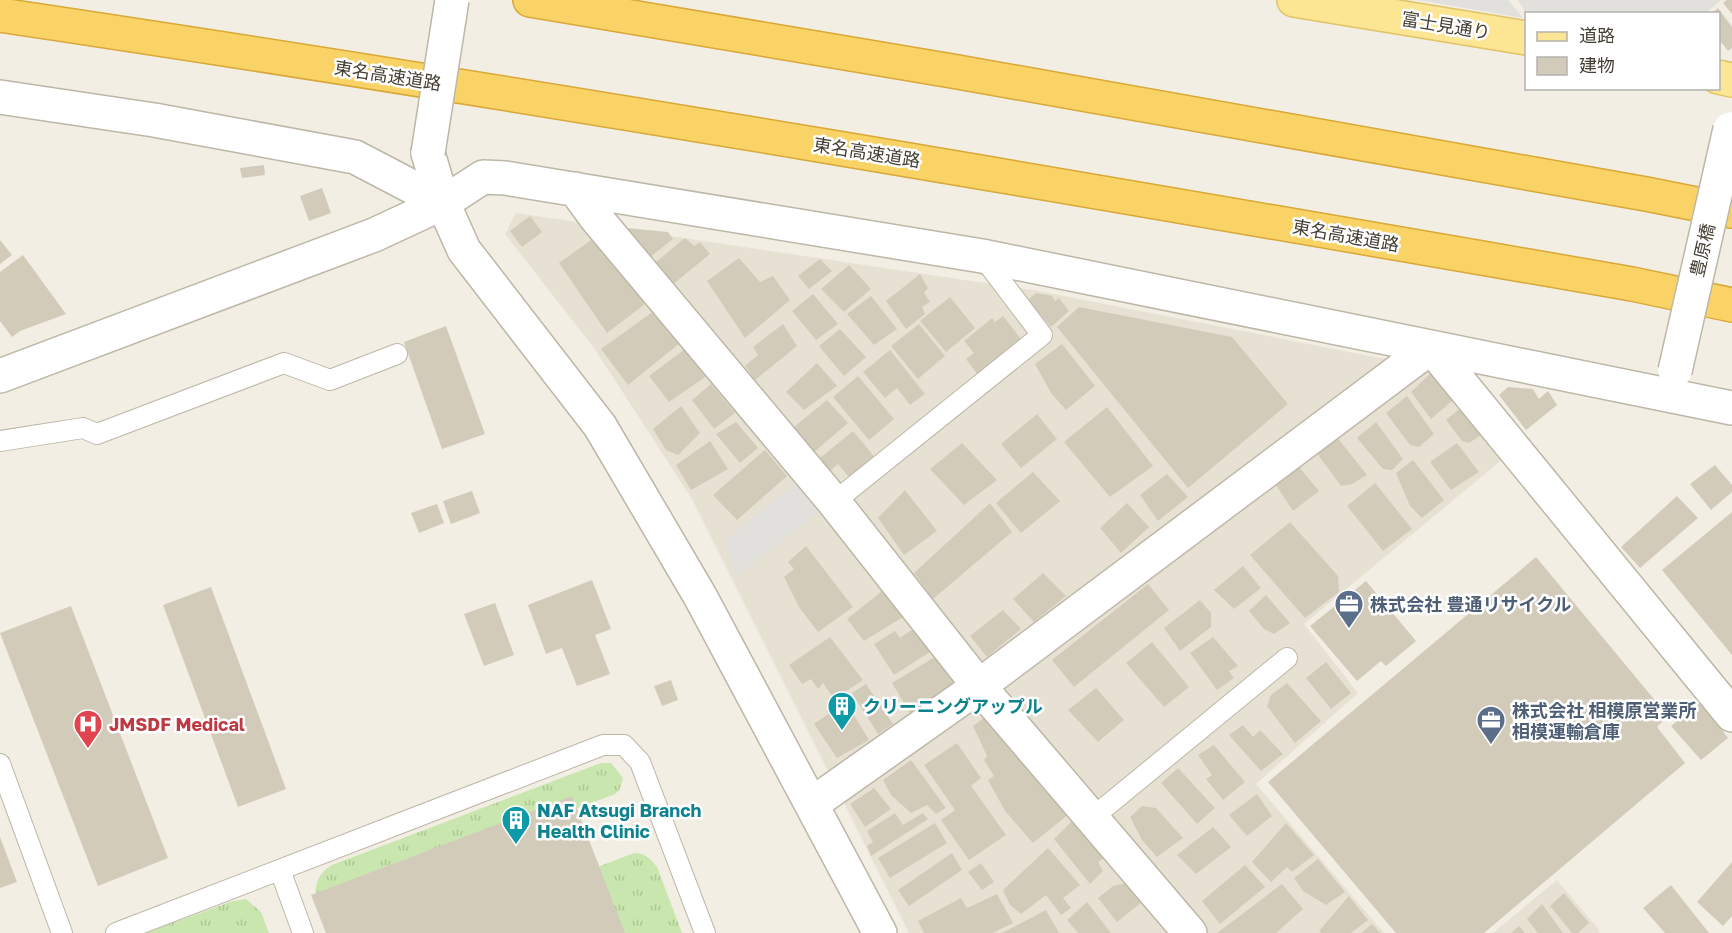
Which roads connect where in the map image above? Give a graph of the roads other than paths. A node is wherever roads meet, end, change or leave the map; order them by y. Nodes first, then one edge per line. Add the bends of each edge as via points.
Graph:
1 (452, 0) edge
2 (530, 0) edge
3 (1294, 0) edge
4 (0, 15) edge
5 (1525, 38) edge
6 (0, 97) edge
7 (1731, 128) edge
8 (575, 189) junction
9 (443, 203) junction
10 (1732, 211) edge
11 (982, 256) junction
12 (1732, 305) edge
13 (1431, 347) junction
14 (397, 354) dead end
15 (0, 376) edge
16 (1674, 384) junction
17 (1732, 408) edge
18 (0, 441) edge
19 (834, 502) junction
20 (1287, 658) dead end
21 (979, 686) junction
22 (1732, 716) edge
23 (0, 764) edge
24 (812, 804) junction
25 (1092, 818) junction
26 (280, 870) junction
27 (62, 933) edge
28 (116, 933) edge
29 (303, 933) edge
30 (705, 933) edge
31 (880, 933) edge
32 (1190, 933) edge

1 - 9 street, bridge via 428,153
2 - 10 highway via 951,70
3 - 5 main road, 富士見通り
4 - 12 highway, 東名高速道路 via 933,163 1632,284
6 - 9 street via 355,157
7 - 16 street, 豊原橋, bridge
8 - 9 street via 483,177
8 - 11 street
8 - 19 street
9 - 15 street via 374,235
9 - 24 street via 464,250 600,426 700,596
11 - 13 street
11 - 19 lane via 1042,335
13 - 16 street
13 - 21 street
13 - 22 street
14 - 18 lane via 330,380 284,363 97,434 83,428
16 - 17 street
19 - 21 street
20 - 25 lane
21 - 24 street
21 - 25 street
23 - 27 lane
24 - 31 street
25 - 32 street
26 - 28 lane
26 - 29 lane
26 - 30 lane via 603,746 624,746 640,762

